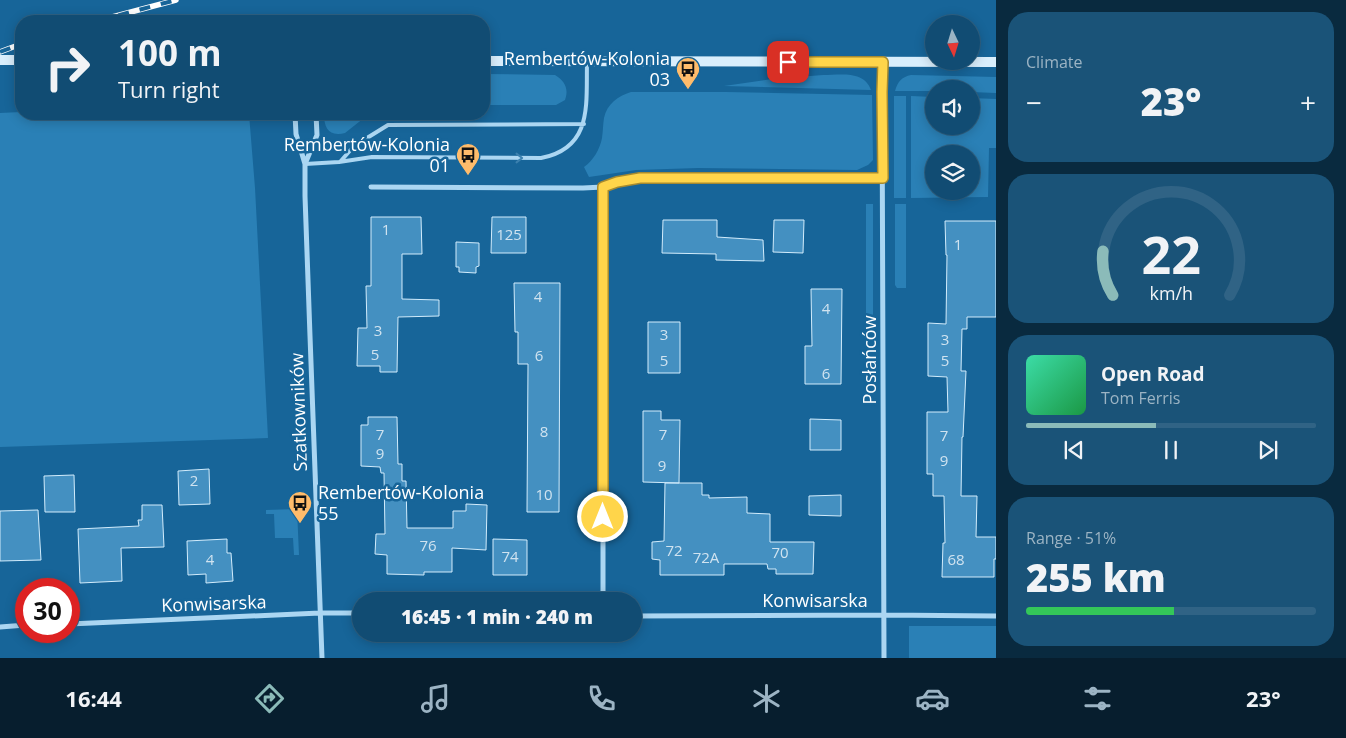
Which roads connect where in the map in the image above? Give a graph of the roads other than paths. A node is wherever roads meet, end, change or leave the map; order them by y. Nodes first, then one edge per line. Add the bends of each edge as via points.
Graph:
1 (0, 60) edge
2 (15, 60) edge
3 (586, 60) junction
4 (490, 61) edge
5 (883, 62) junction
6 (996, 62) edge
7 (295, 120) edge
8 (316, 120) edge
9 (584, 124) junction
10 (339, 162) junction
11 (305, 164) junction
12 (883, 178) junction
13 (371, 187) dead end
14 (603, 187) junction
15 (603, 592) edge
16 (320, 613) junction
17 (352, 613) edge
18 (885, 615) junction
19 (642, 616) edge
20 (996, 616) edge
21 (80, 624) edge
22 (15, 625) edge
23 (0, 626) edge
24 (322, 658) edge
25 (884, 658) edge

1 - 2 main road
3 - 4 main road
3 - 5 main road
3 - 9 lane
5 - 6 main road
5 - 12 street, Posłańców
7 - 11 street, Szatkowników
8 - 11 street, Szatkowników via 317,134
9 - 10 lane via 388,125 354,146
10 -> 9 lane via 372,157 541,158 561,152 574,141
10 - 11 lane
11 - 16 street, Szatkowników
12 - 14 street via 640,178
12 - 18 street, Posłańców
13 - 14 street
14 - 15 street
16 - 17 street, Konwisarska
16 - 21 street, Konwisarska
16 - 24 street, Szatkowników
18 - 19 street, Konwisarska
18 - 20 street, Konwisarska
18 - 25 street, Posłańców
22 - 23 street

